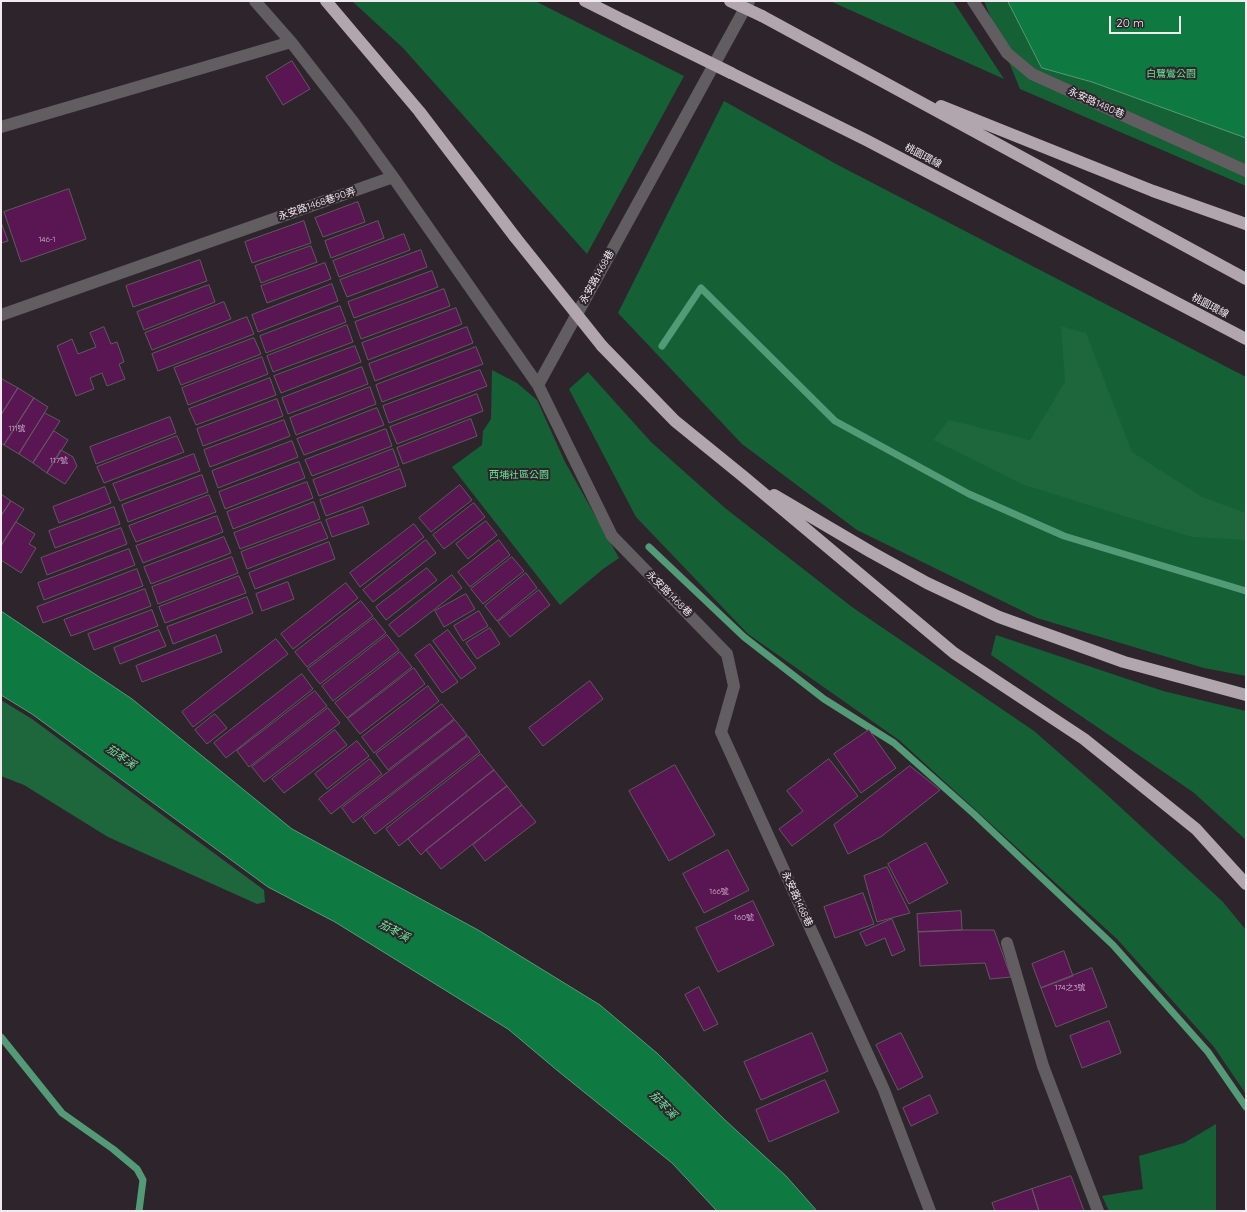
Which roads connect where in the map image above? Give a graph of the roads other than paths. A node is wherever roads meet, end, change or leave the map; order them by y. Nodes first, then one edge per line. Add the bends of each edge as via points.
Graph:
1 (254, 1) edge
2 (326, 1) edge
3 (585, 1) edge
4 (730, 1) edge
5 (749, 1) edge
6 (973, 1) edge
7 (290, 42) junction
8 (889, 85) junction
9 (1, 127) edge
10 (1246, 170) edge
11 (393, 177) junction
12 (1246, 224) edge
13 (1246, 279) edge
14 (1, 315) edge
15 (1246, 338) edge
16 (538, 385) junction
17 (744, 477) junction
18 (1246, 695) edge
19 (1246, 884) edge
20 (1007, 943) dead end
21 (930, 1211) edge
22 (1098, 1211) edge

1 - 7 street
2 - 17 highway, bridge via 419,111 602,346 675,421
3 - 15 highway, 桃園環線, bridge via 866,140
4 - 8 highway, bridge
5 - 16 street, 永安路1468巷
6 - 10 street, 永安路1480巷 via 1007,53 1032,74
7 - 9 street
7 - 11 street
8 - 12 highway via 1153,191
8 - 13 highway
11 - 14 street, 永安路1468巷90弄
11 - 16 street
16 - 21 street, 永安路1468巷 via 612,536 727,654 734,686 721,732 884,1090
17 - 18 highway via 927,583 999,617 1124,662
17 - 19 highway via 954,653 1084,739 1196,829
20 - 22 street via 1043,1066

